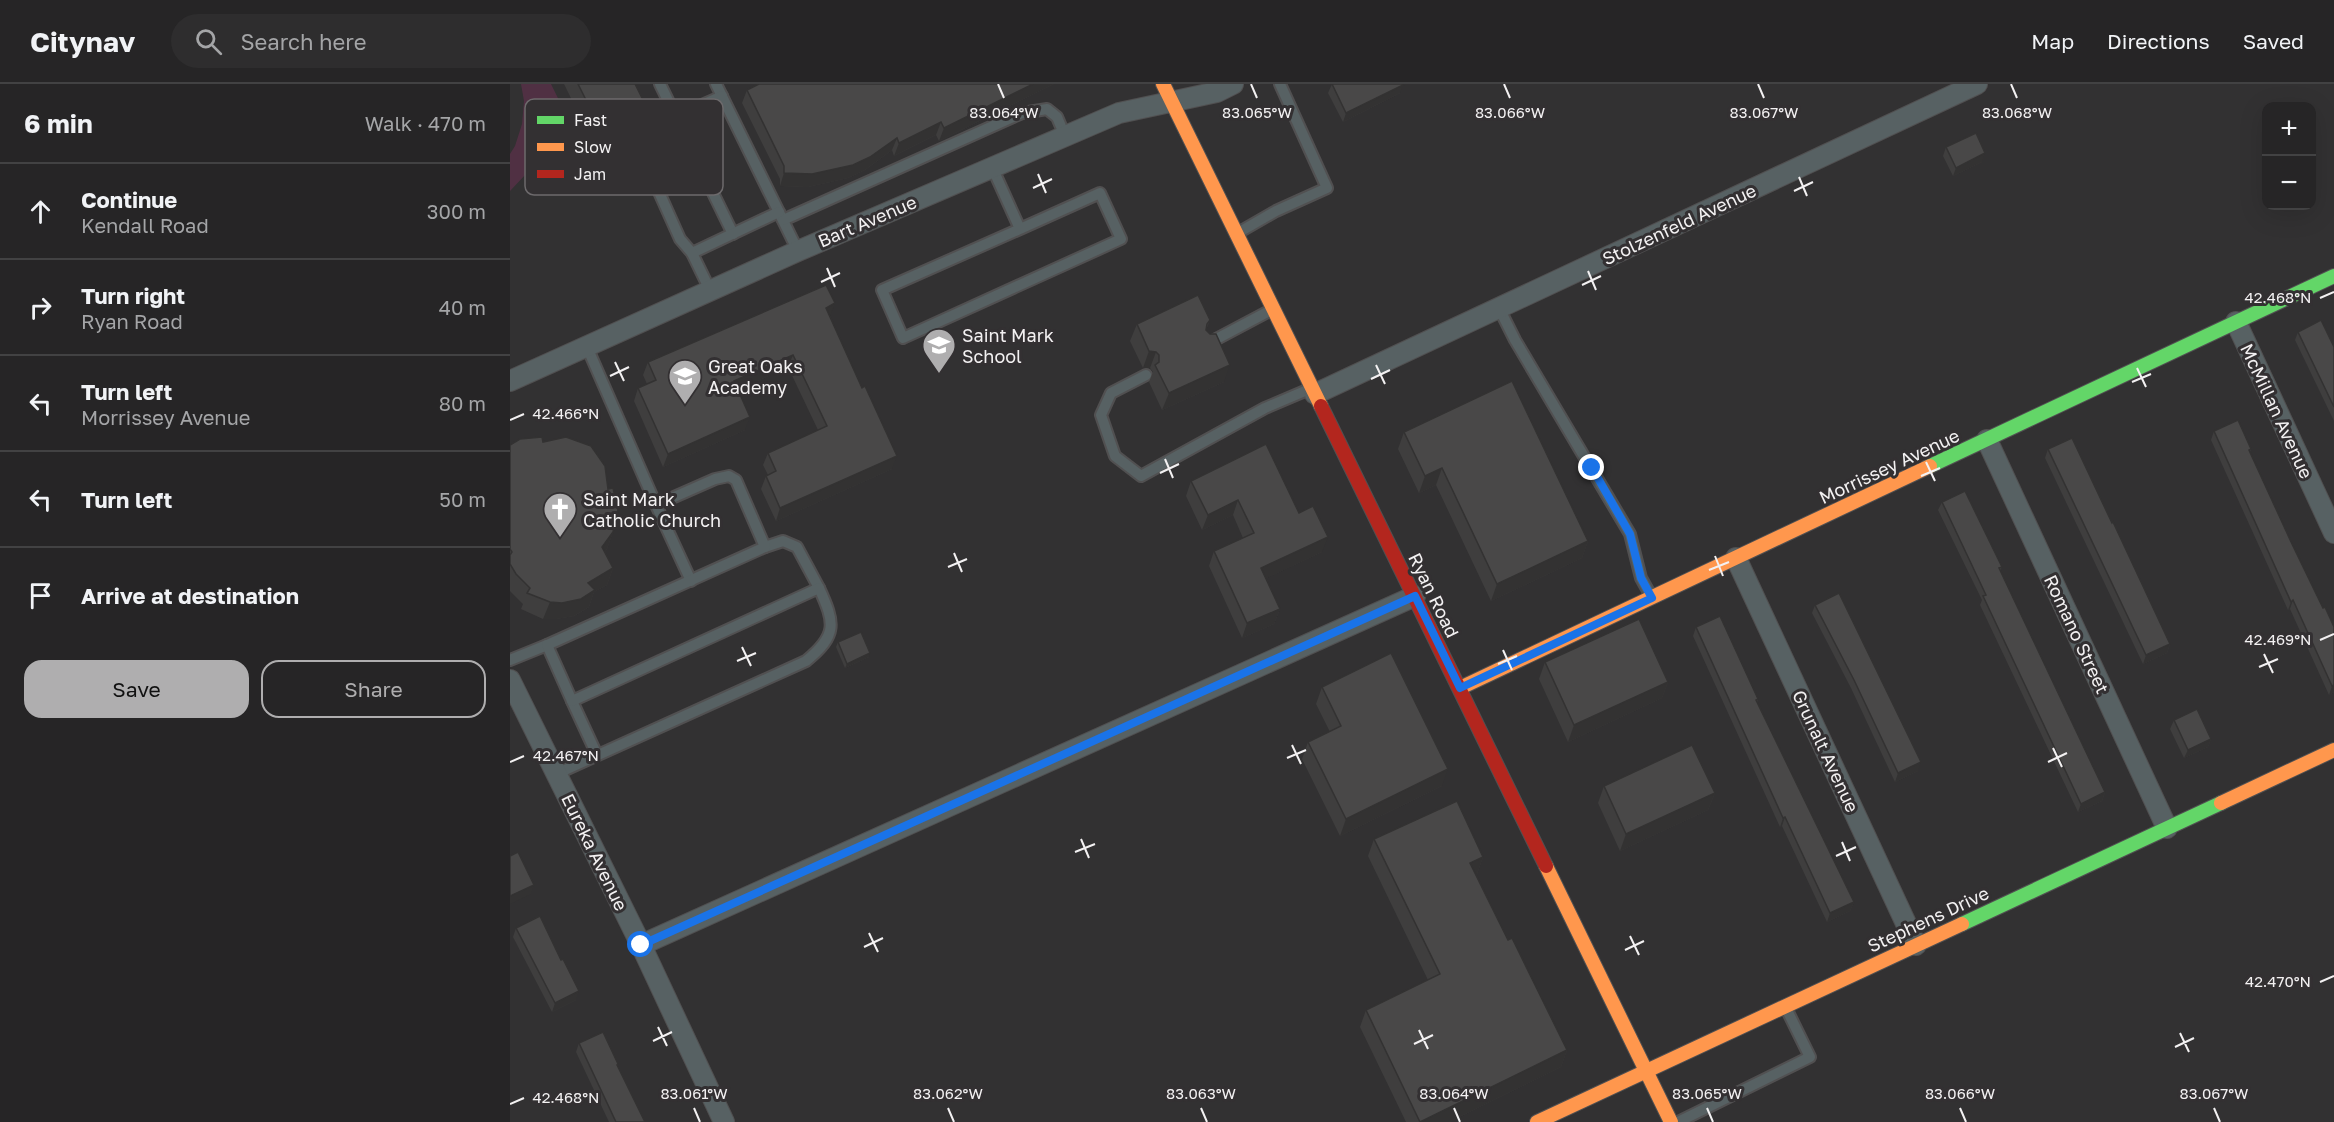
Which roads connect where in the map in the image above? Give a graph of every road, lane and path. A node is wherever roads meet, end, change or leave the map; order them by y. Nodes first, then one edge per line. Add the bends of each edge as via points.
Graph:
1 (660, 84) edge
2 (716, 84) edge
3 (1233, 84) edge
4 (1280, 84) edge
5 (1977, 84) edge
6 (1167, 93) edge
7 (722, 96) junction
8 (667, 99) edge
9 (716, 99) edge
10 (1065, 136) junction
11 (992, 167) junction
12 (660, 195) edge
13 (714, 195) edge
14 (781, 216) junction
15 (1020, 229) junction
16 (733, 234) junction
17 (1236, 234) junction
18 (798, 251) junction
19 (692, 253) junction
20 (2334, 276) edge
21 (710, 290) junction
22 (1499, 308) junction
23 (1273, 309) junction
24 (2236, 322) junction
25 (1207, 344) edge
26 (587, 347) junction
27 (1146, 375) dead end
28 (510, 381) edge
29 (1314, 391) junction
30 (1987, 440) junction
31 (656, 505) junction
32 (2334, 533) edge
33 (765, 547) junction
34 (1736, 558) junction
35 (691, 581) junction
36 (819, 588) junction
37 (1415, 596) junction
38 (1652, 598) junction
39 (547, 645) junction
40 (510, 660) edge
41 (510, 680) edge
42 (1460, 688) junction
43 (572, 701) junction
44 (2334, 750) edge
45 (597, 755) junction
46 (556, 774) junction
47 (2167, 828) junction
48 (641, 945) junction
49 (1916, 945) junction
50 (1785, 1006) junction
51 (1646, 1071) junction
52 (724, 1122) edge
53 (1537, 1122) edge
54 (1671, 1122) edge
55 (1678, 1122) edge

1 - 8 lane
2 - 7 lane
3 - 6 street, Bart Avenue via 1217,92
4 - 17 lane via 1327,188
5 - 22 street, Stolzenfeld Avenue
6 - 10 street, Bart Avenue
6 - 17 street, Ryan Road
7 - 9 lane
7 - 14 lane
10 - 11 street, Bart Avenue
10 - 14 lane via 1056,117 1047,109 1022,113
11 - 15 lane
11 - 18 street, Bart Avenue
12 - 19 lane via 680,240
13 - 16 lane
14 - 16 lane
14 - 18 lane
15 - 15 lane via 882,290 903,338 1121,239 1100,193
16 - 19 lane
17 - 23 street, Ryan Road
18 - 21 street, Bart Avenue
19 - 21 lane
20 - 24 street, Morrissey Avenue
21 - 26 street, Bart Avenue
22 - 29 street, Stolzenfeld Avenue
22 - 38 lane via 1630,534 1641,578
23 - 25 lane
23 - 29 street, Ryan Road
24 - 30 street, Morrissey Avenue
24 - 32 street, McMillan Avenue
26 - 28 street, Bart Avenue
26 - 31 lane
27 - 29 lane via 1111,393 1101,415 1115,456 1141,476 1265,408
29 - 37 street, Ryan Road
30 - 34 street, Morrissey Avenue
30 - 47 street, Romano Street
31 - 33 lane via 729,476 736,480
31 - 35 lane
33 - 35 lane
33 - 36 lane via 783,541 797,547
34 - 38 street, Morrissey Avenue
34 - 49 street, Grunalt Avenue
35 - 39 lane
36 - 43 lane
36 - 45 lane via 830,612 831,630 806,661
37 - 42 street, Ryan Road
37 - 48 street
38 - 42 street, Morrissey Avenue
39 - 40 lane
39 - 43 lane
41 - 46 street, Eureka Avenue
42 - 51 street, Ryan Road
43 - 45 lane
44 - 47 street, Stephens Drive
45 - 46 lane
46 - 48 street, Eureka Avenue
47 - 49 street, Stephens Drive
48 - 52 street, Eureka Avenue
49 - 50 street, Stephens Drive
50 - 51 street, Stephens Drive
50 - 55 lane via 1810,1057
51 - 53 street, Stephens Drive
51 - 54 street, Ryan Road

